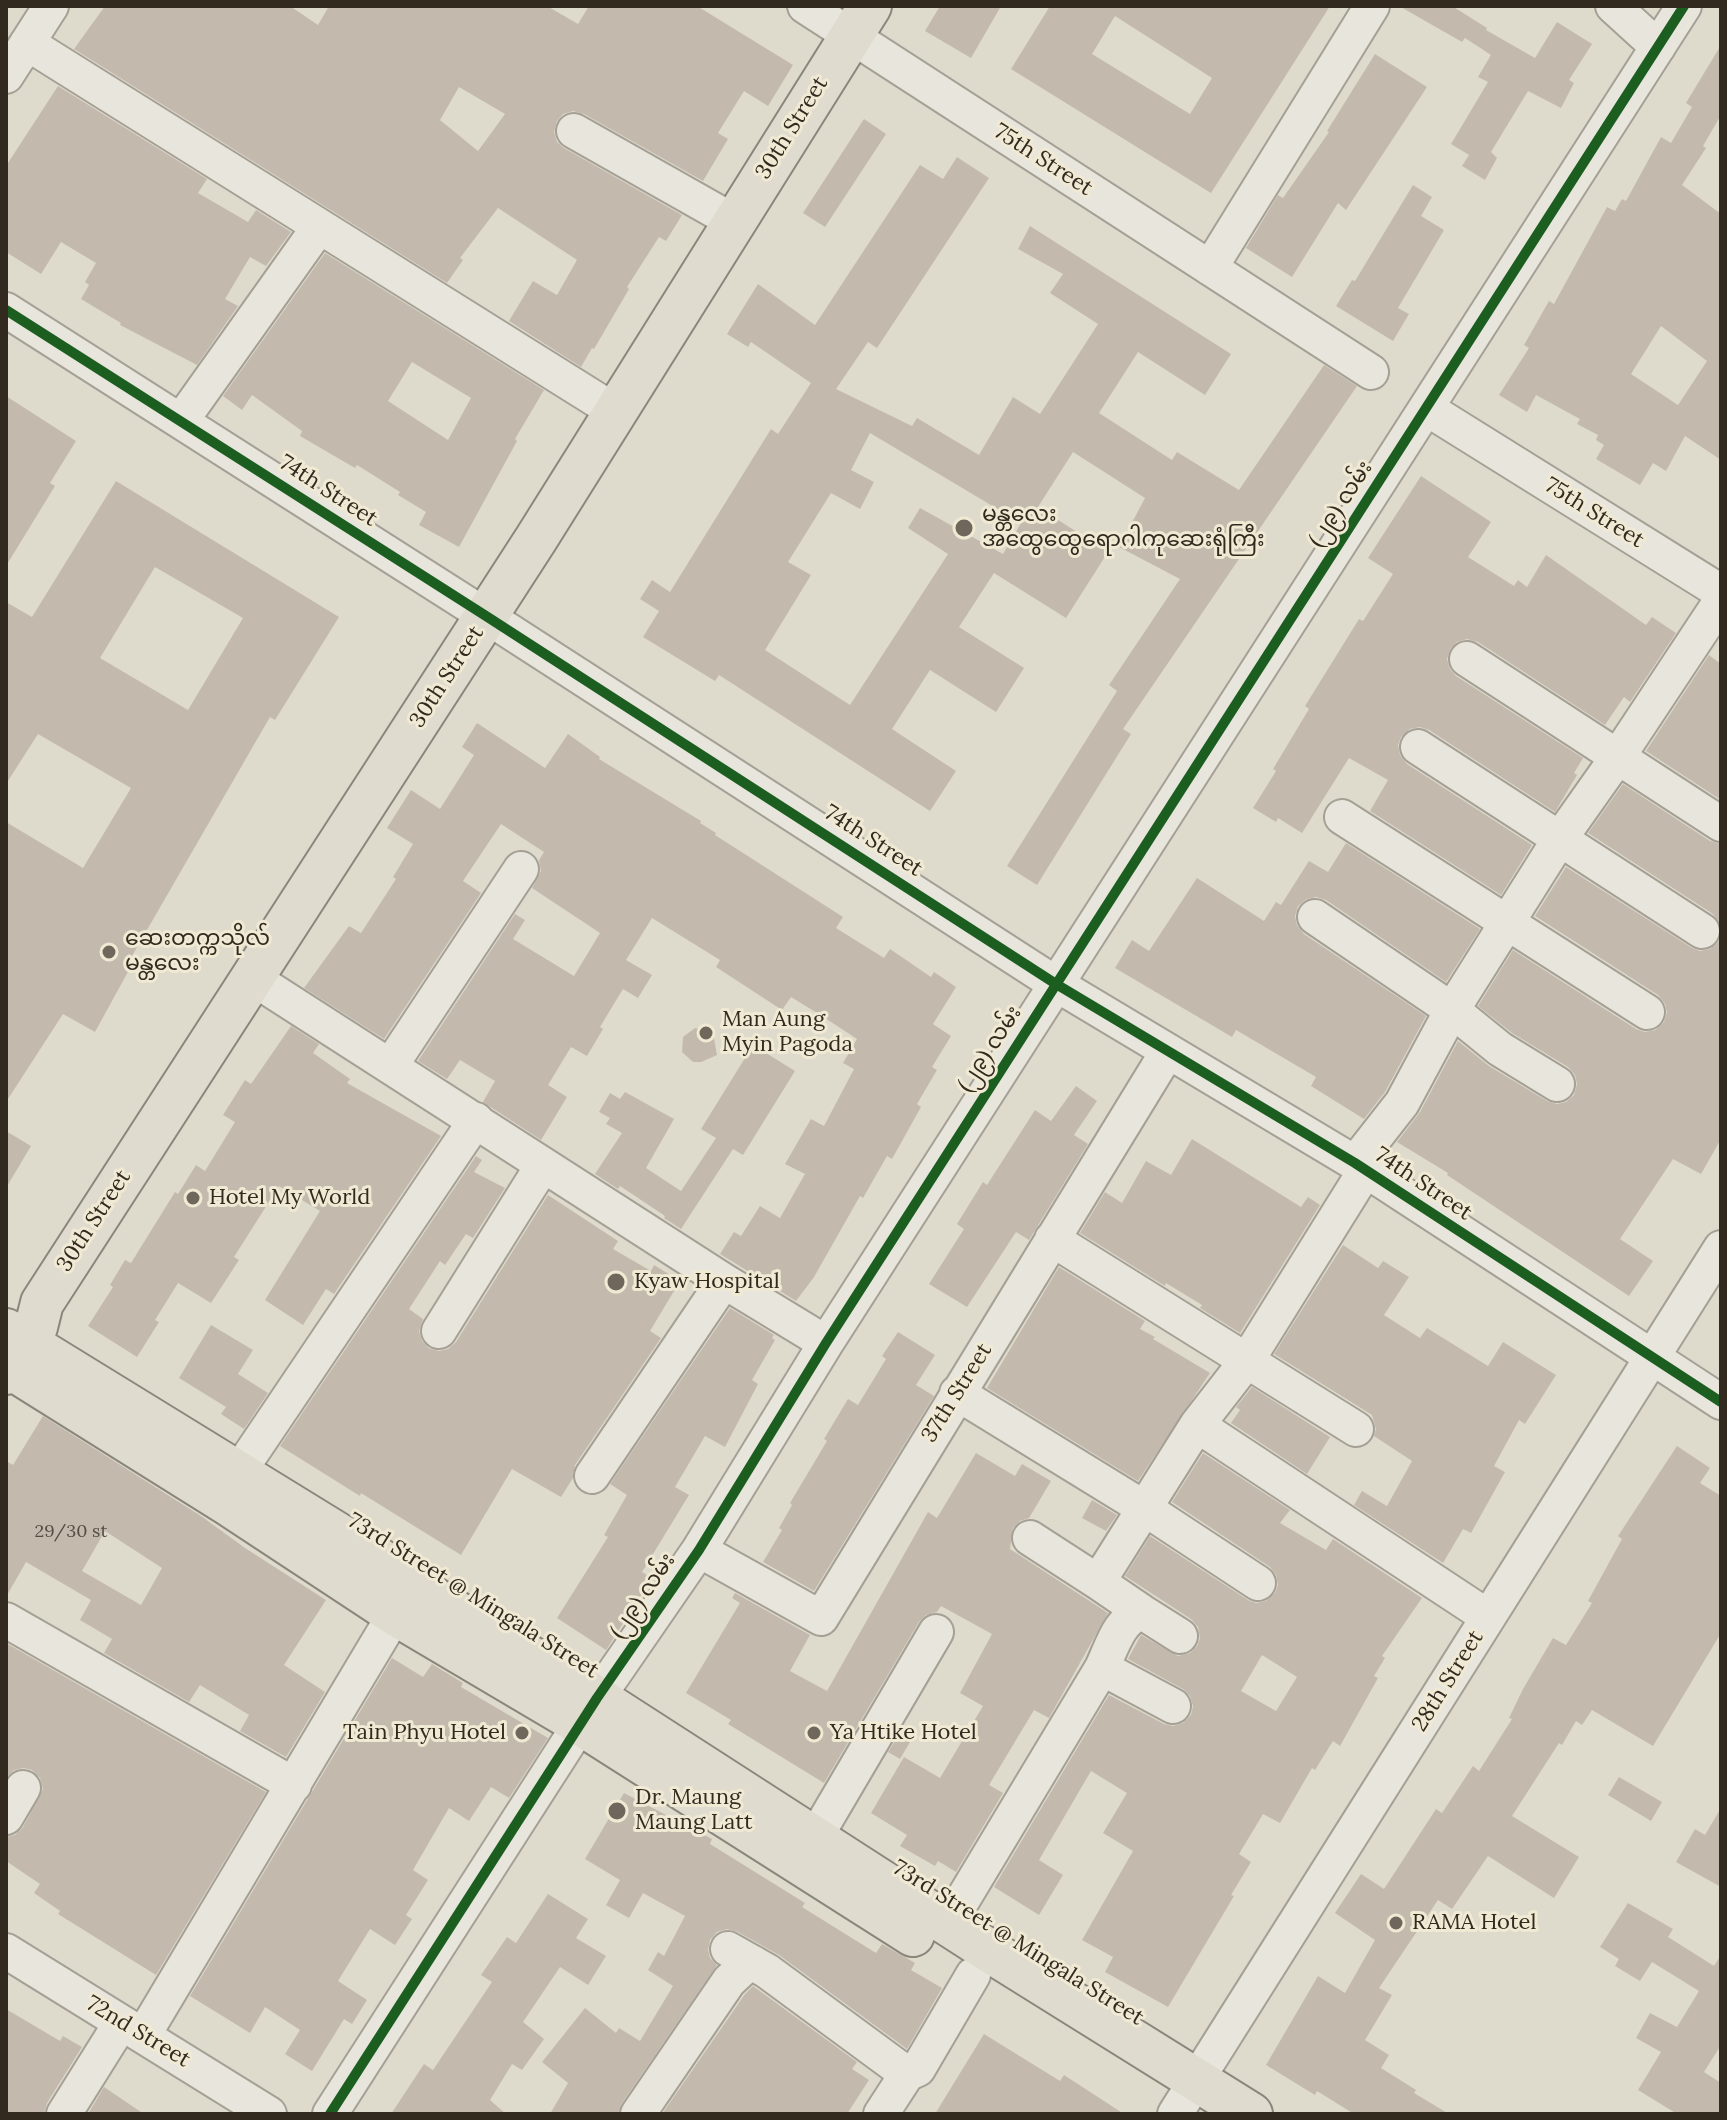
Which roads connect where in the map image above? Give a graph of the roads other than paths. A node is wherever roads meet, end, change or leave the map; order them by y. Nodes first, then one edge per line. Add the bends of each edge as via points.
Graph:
1 (51, 6) edge
2 (805, 6) edge
3 (1372, 6) edge
4 (1613, 6) edge
5 (1684, 6) edge
6 (860, 21) edge
7 (27, 43) junction
8 (1658, 47) junction
9 (6, 76) edge
10 (574, 131) dead end
11 (733, 221) junction
12 (319, 227) junction
13 (1210, 268) junction
14 (6, 310) edge
15 (1371, 372) dead end
16 (1426, 408) junction
17 (616, 412) junction
18 (181, 421) junction
19 (1721, 592) edge
20 (1721, 601) edge
21 (486, 616) junction
22 (1467, 659) dead end
23 (1418, 747) dead end
24 (1617, 758) junction
25 (1342, 817) dead end
26 (1721, 824) edge
27 (1559, 840) junction
28 (521, 869) dead end
29 (1315, 917) dead end
30 (1508, 923) junction
31 (1702, 931) dead end
32 (251, 977) junction
33 (1056, 984) junction
34 (1452, 1010) junction
35 (1647, 1012) dead end
36 (1168, 1051) junction
37 (391, 1065) junction
38 (1557, 1084) dead end
39 (476, 1120) junction
40 (543, 1165) junction
41 (1360, 1167) junction
42 (1052, 1239) junction
43 (1721, 1248) edge
44 (724, 1281) junction
45 (439, 1331) dead end
46 (826, 1343) junction
47 (10, 1349) edge
48 (1652, 1358) junction
49 (1246, 1362) junction
50 (957, 1393) junction
51 (1721, 1402) edge
52 (1197, 1425) junction
53 (1356, 1429) dead end
54 (238, 1473) junction
55 (592, 1476) dead end
56 (1144, 1508) junction
57 (1030, 1538) dead end
58 (699, 1550) junction
59 (1098, 1582) junction
60 (1258, 1583) dead end
61 (1142, 1612) junction
62 (395, 1614) junction
63 (1488, 1617) junction
64 (6, 1620) edge
65 (936, 1632) dead end
66 (1180, 1636) dead end
67 (1102, 1668) junction
68 (1173, 1706) dead end
69 (589, 1711) junction
70 (294, 1785) junction
71 (816, 1836) junction
72 (948, 1924) junction
73 (6, 1951) edge
74 (973, 1975) junction
75 (132, 2029) junction
76 (907, 2074) junction
77 (1188, 2103) edge
78 (64, 2114) edge
79 (269, 2114) edge
80 (330, 2114) edge
81 (638, 2114) edge
82 (881, 2114) edge
83 (1251, 2114) edge

1 - 7 street
2 - 6 street, 75th Street
3 - 13 street
4 - 8 street
5 - 8 street, (၂၉) လမ်း
6 - 11 main road, 30th Street
6 - 13 street, 75th Street
7 - 9 street
7 - 12 street
8 - 16 street, (၂၉) လမ်း
10 - 11 street
11 - 17 main road, 30th Street
12 - 17 street
12 - 18 street
13 - 15 street, 75th Street
14 - 18 street, 74th Street
16 - 19 street, 75th Street
16 - 33 street, (၂၉) လမ်း
17 - 21 main road, 30th Street
18 - 21 street, 74th Street
20 - 24 street
21 - 32 main road, 30th Street
21 - 33 street, 74th Street
22 - 24 street
23 - 27 street
24 - 26 street
24 - 27 street
25 - 30 street
27 - 30 street
27 - 31 street
28 - 37 street
29 - 34 street
30 - 34 street
30 - 35 street
32 - 37 street
32 - 47 main road, 30th Street via 42,1303 36,1327
33 - 36 street, 74th Street
33 - 46 street, (၂၉) လမ်း
34 - 38 street via 1500,1049
34 - 41 street
36 - 41 street, 74th Street
36 - 42 street, 37th Street
37 - 39 street
39 - 40 street
39 - 54 street
40 - 44 street
40 - 45 street
41 - 48 street, 74th Street
41 - 49 street
42 - 49 street
42 - 50 street, 37th Street
43 - 48 street, 28th Street
44 - 46 street
44 - 55 street
46 - 58 street, (၂၉) လမ်း
47 - 54 main road, 73rd Street @ Mingala Street
47 - 62 main road, 73rd Street @ Mingala Street via 228,1504
48 - 51 street, 74th Street
48 - 63 street, 28th Street
49 - 52 street
49 - 53 street
50 - 56 street
50 - 58 street, 37th Street via 821,1618
52 - 56 street
52 - 63 street
54 - 69 main road, 73rd Street @ Mingala Street via 414,1581 413,1586
56 - 59 street
56 - 60 street
57 - 59 street
58 - 69 street, (၂၉) လမ်း
59 - 61 street
61 - 66 street
61 - 67 street via 1122,1626
62 - 69 main road, 73rd Street @ Mingala Street
62 - 70 street
63 - 77 street, 28th Street
64 - 70 street
65 - 71 street
67 - 68 street
67 - 72 street
69 - 71 main road, 73rd Street @ Mingala Street
69 - 74 main road, 73rd Street @ Mingala Street
69 - 80 street, (၂၉) လမ်း
70 - 75 street
71 - 72 main road, 73rd Street @ Mingala Street
72 - 77 main road, 73rd Street @ Mingala Street
73 - 75 street, 72nd Street
74 - 76 street via 918,2069
74 - 77 main road, 73rd Street @ Mingala Street
75 - 78 street
75 - 79 street, 72nd Street
76 - 81 street via 741,1956 743,1968
76 - 82 street
77 - 83 main road, 73rd Street @ Mingala Street

